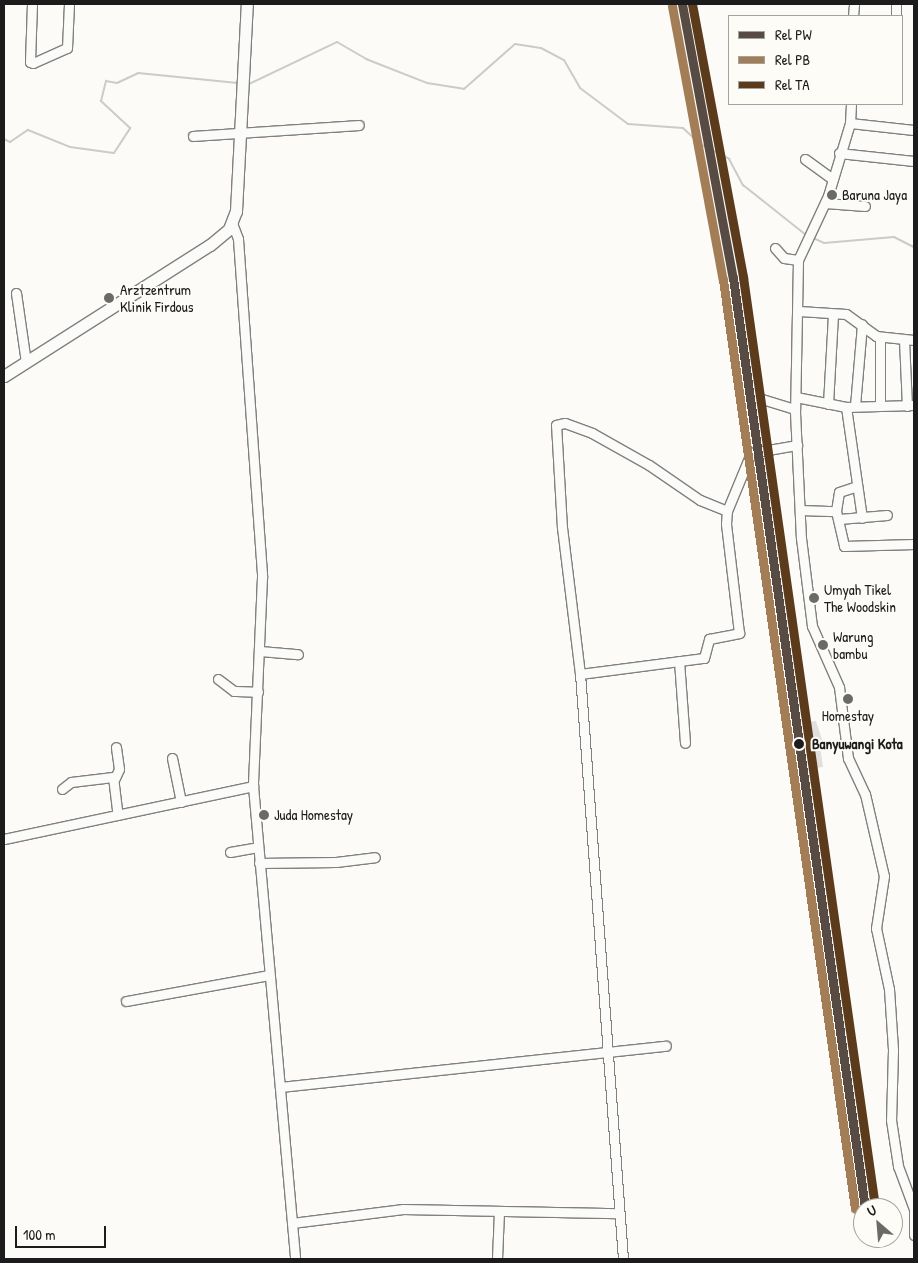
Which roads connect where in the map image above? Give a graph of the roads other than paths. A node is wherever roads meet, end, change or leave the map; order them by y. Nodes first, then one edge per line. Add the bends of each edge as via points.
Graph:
1 (32, 4) edge
2 (68, 4) edge
3 (247, 4) edge
4 (851, 105) edge
5 (850, 123) junction
6 (359, 125) dead end
7 (914, 130) edge
8 (237, 135) junction
9 (193, 136) dead end
10 (839, 153) junction
11 (805, 160) dead end
12 (914, 161) edge
13 (833, 179) junction
14 (826, 203) junction
15 (865, 206) dead end
16 (232, 223) junction
17 (774, 248) dead end
18 (798, 260) junction
19 (16, 293) dead end
20 (799, 311) junction
21 (832, 314) junction
22 (862, 324) junction
23 (880, 337) junction
24 (904, 340) junction
25 (914, 340) edge
26 (26, 362) junction
27 (4, 376) edge
28 (796, 397) junction
29 (762, 399) dead end
30 (828, 404) junction
31 (911, 405) edge
32 (850, 406) junction
33 (880, 406) junction
34 (795, 409) junction
35 (797, 445) junction
36 (857, 486) junction
37 (800, 510) junction
38 (728, 511) junction
39 (837, 515) junction
40 (887, 515) dead end
41 (862, 518) junction
42 (914, 544) edge
43 (260, 651) junction
44 (298, 654) dead end
45 (678, 661) junction
46 (580, 674) junction
47 (218, 679) dead end
48 (258, 692) junction
49 (685, 743) dead end
50 (116, 746) dead end
51 (172, 758) dead end
52 (114, 778) junction
53 (253, 786) junction
54 (62, 788) dead end
55 (181, 802) junction
56 (118, 815) junction
57 (4, 839) edge
58 (258, 847) junction
59 (230, 852) dead end
60 (375, 857) dead end
61 (259, 863) junction
62 (269, 975) junction
63 (126, 1001) dead end
64 (666, 1046) dead end
65 (606, 1054) junction
66 (280, 1087) junction
67 (914, 1211) edge
68 (499, 1212) junction
69 (619, 1213) junction
70 (292, 1223) junction
71 (914, 1235) edge
72 (295, 1259) edge
73 (497, 1259) edge
74 (623, 1259) edge

1 - 2 street via 30,62 34,64 66,48
3 - 8 main road
4 - 5 street
5 - 7 street
5 - 10 street
6 - 8 street
8 - 9 street
8 - 16 main road
10 - 12 street
10 - 13 street
11 - 13 street
13 - 14 street
14 - 15 street
14 - 18 street via 808,232
16 - 26 main road via 210,245
16 - 43 street via 238,240 258,509
17 - 18 street via 784,258
18 - 20 street
19 - 26 street
20 - 21 street
20 - 28 street
21 - 22 street via 850,315
21 - 30 street
22 - 23 street
22 - 32 street
23 - 24 street
23 - 33 street
24 - 25 street
24 - 31 street
26 - 27 main road
28 - 30 street
28 - 34 street
29 - 34 street
30 - 32 street
31 - 33 street
32 - 33 street
32 - 36 street
34 - 35 street
35 - 37 street
35 - 38 street via 751,453
36 - 39 street via 839,492
36 - 41 street
37 - 39 street
37 - 67 street via 812,626 836,677 846,752 864,790 884,876 876,928 889,989 893,1050 891,1120 900,1174
38 - 45 street via 726,524 740,632 709,639 704,658
38 - 46 street via 700,500 649,465 592,433 565,423 556,425 562,528
39 - 41 street
39 - 42 street via 844,546
40 - 41 street
43 - 44 street
43 - 48 street
45 - 46 street
45 - 49 street
46 - 65 street
47 - 48 street via 234,691
48 - 53 street
50 - 52 street via 119,769
51 - 55 street
52 - 54 street via 71,782
52 - 56 street
53 - 55 street
53 - 58 street
55 - 56 street
56 - 57 street
58 - 59 street
58 - 61 street
60 - 61 street
61 - 62 street
62 - 63 street
62 - 66 street
64 - 65 street
65 - 66 street
65 - 69 street
66 - 70 street
67 - 71 street
68 - 69 street
68 - 70 street via 404,1209
68 - 73 street
69 - 74 street
70 - 72 street

